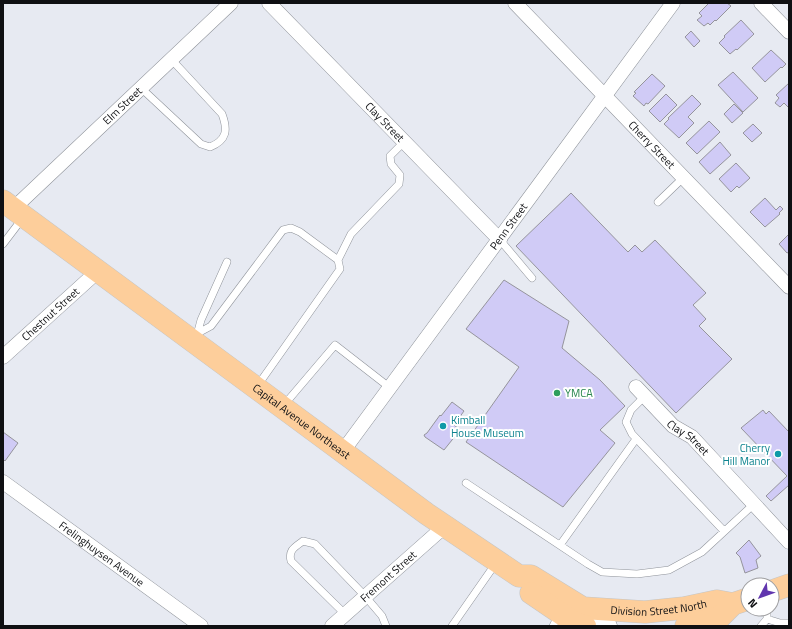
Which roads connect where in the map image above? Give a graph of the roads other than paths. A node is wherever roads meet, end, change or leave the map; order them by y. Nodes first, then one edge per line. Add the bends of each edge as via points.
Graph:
1 (231, 3) edge
2 (269, 3) edge
3 (514, 3) edge
4 (674, 3) edge
5 (760, 3) edge
6 (789, 32) edge
7 (171, 59) junction
8 (140, 88) junction
9 (605, 96) junction
10 (404, 142) junction
11 (683, 178) junction
12 (658, 202) dead end
13 (14, 208) edge
14 (500, 240) junction
15 (3, 244) edge
16 (338, 260) junction
17 (227, 262) dead end
18 (98, 271) junction
19 (532, 278) dead end
20 (789, 287) edge
21 (196, 337) junction
22 (3, 357) edge
23 (256, 387) junction
24 (389, 387) junction
25 (641, 391) joint
26 (283, 407) junction
27 (636, 439) junction
28 (343, 451) junction
29 (3, 482) edge
30 (466, 483) dead end
31 (754, 504) junction
32 (445, 526) junction
33 (724, 531) junction
34 (789, 542) edge
35 (560, 545) junction
36 (498, 562) junction
37 (518, 576) junction
38 (365, 596) junction
39 (740, 602) edge
40 (345, 614) junction
41 (556, 619) edge
42 (767, 619) joint
43 (581, 621) edge
44 (789, 623) edge
45 (201, 626) edge
46 (332, 626) edge
47 (386, 626) edge
48 (452, 626) edge
49 (608, 626) edge
50 (686, 626) edge
51 (761, 626) edge

1 - 7 street, Elm Street
2 - 10 street, Clay Street
3 - 9 street, Cherry Street
4 - 9 street, Penn Street
5 - 6 street
7 - 8 street, Elm Street
7 - 8 lane via 222,114 226,126 225,136 218,144 210,147 201,144
8 - 13 street, Elm Street
9 - 11 street, Cherry Street
9 - 14 street, Penn Street
10 - 14 street, Clay Street
10 - 16 lane via 390,156 390,164 400,175 400,184 351,234
11 - 12 lane
11 - 20 street, Cherry Street
13 - 15 lane
13 - 18 main road, Capital Avenue Northeast
14 - 19 lane
14 - 24 street, Penn Street
16 - 21 lane via 300,232 291,228 283,230 211,326
16 - 23 lane via 340,269
17 - 21 lane
18 - 21 main road, Capital Avenue Northeast
18 - 22 street, Chestnut Street
21 - 23 main road, Capital Avenue Northeast
23 - 26 main road, Capital Avenue Northeast
24 - 26 lane via 335,345
24 - 28 street, Penn Street
25 - 27 lane via 626,422
25 - 31 street, Clay Street via 673,426 692,437
26 - 28 main road, Capital Avenue Northeast
27 - 33 lane
27 - 35 lane
28 - 32 main road, Capital Avenue Northeast
29 - 45 street, Frelinghuysen Avenue
30 - 35 lane
31 - 33 lane
31 - 34 street, Clay Street
32 - 36 main road, Capital Avenue Northeast
32 - 38 street, Fremont Street
33 - 35 lane via 702,552 669,570 637,574 602,572
36 - 37 main road, Capital Avenue Northeast
36 - 48 lane
37 - 41 main road, Division Street North via 526,589
37 - 43 main road, Capital Avenue Northeast via 531,576
38 - 40 street, Fremont Street
38 - 40 lane via 315,544 303,541 292,550 289,555 291,561
38 - 47 lane via 382,616
39 - 43 main road, Division Street North via 717,601 684,608
39 - 50 main road, Division Street North via 720,617
40 - 46 street, Fremont Street
41 - 43 main road, Division Street North
42 - 44 lane
42 - 51 lane
43 - 49 street, Capital Avenue Northeast

